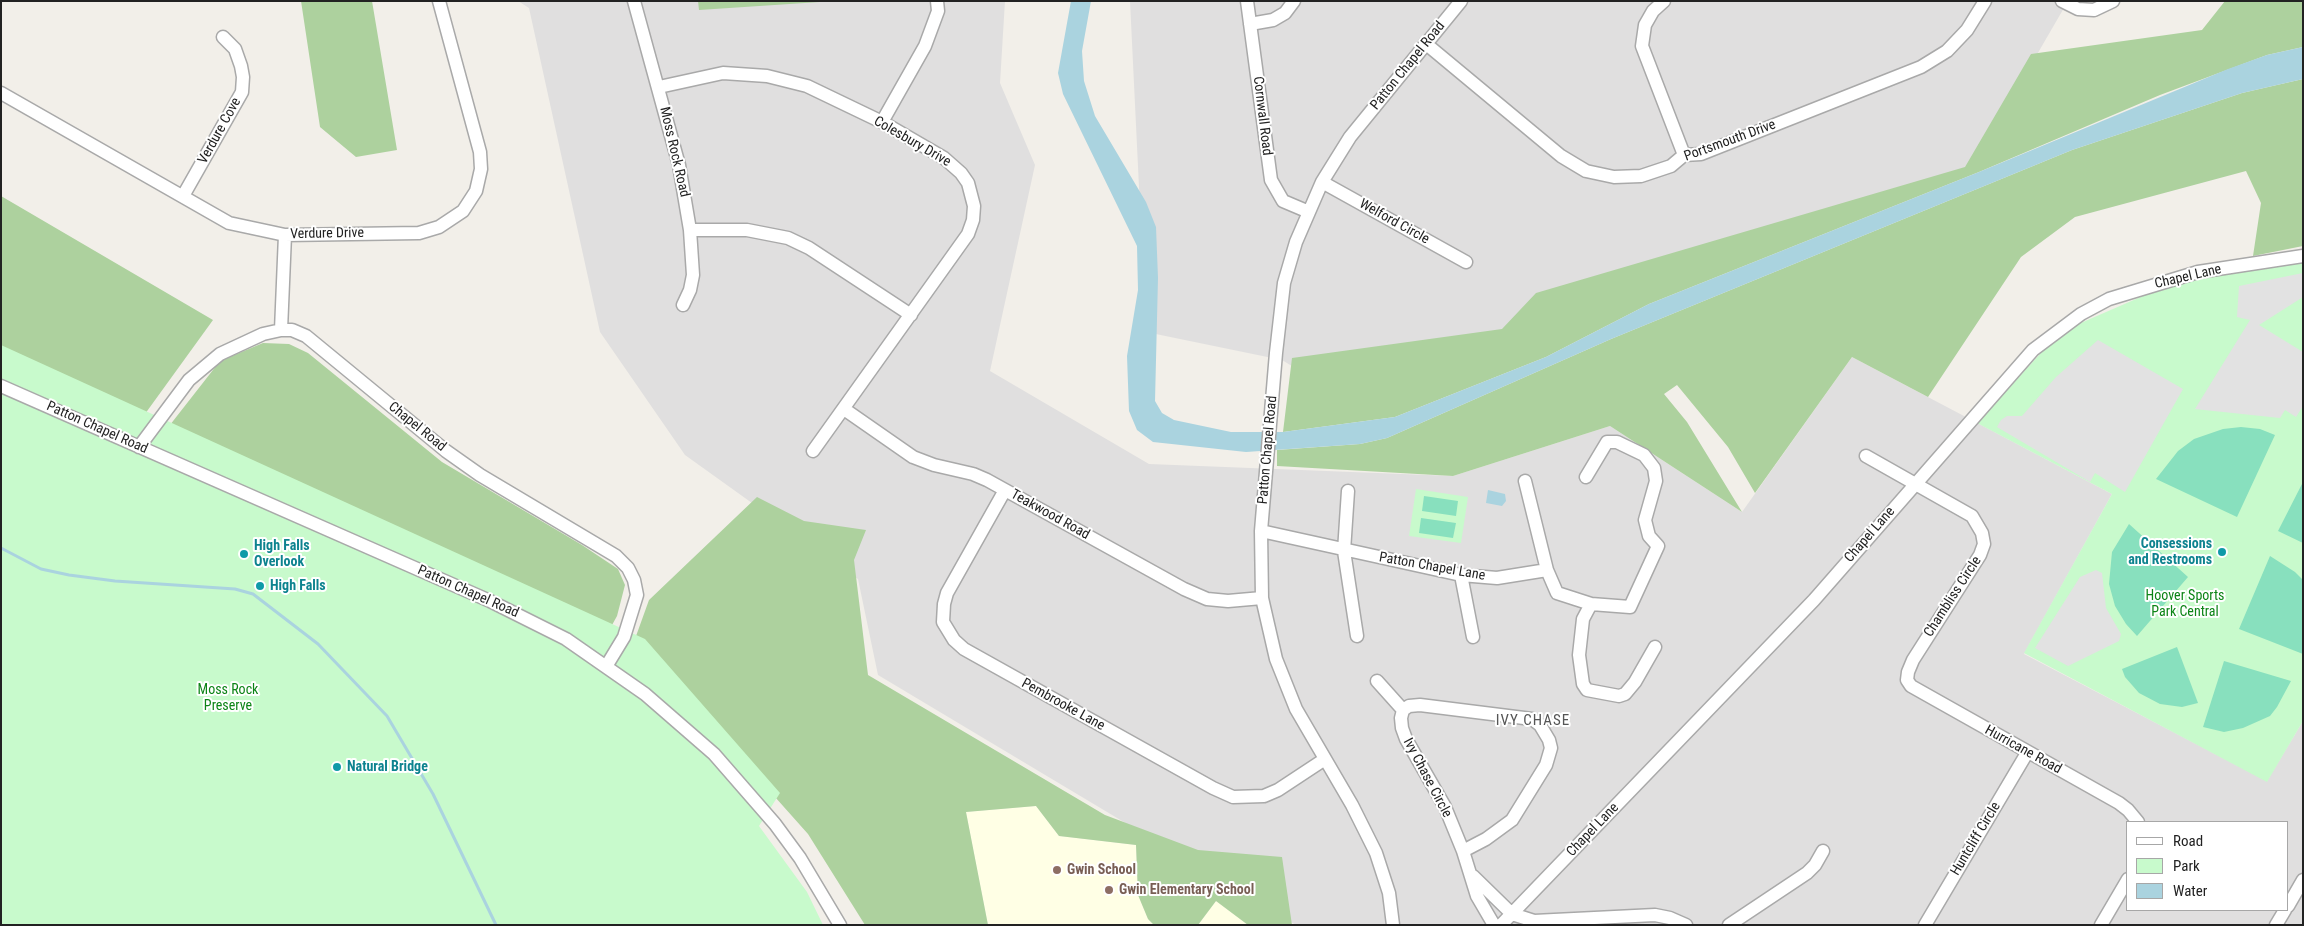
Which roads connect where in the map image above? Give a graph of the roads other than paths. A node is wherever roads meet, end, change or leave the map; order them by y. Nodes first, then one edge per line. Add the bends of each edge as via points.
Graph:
1 (439, 1) edge
2 (634, 1) edge
3 (937, 1) edge
4 (1247, 1) edge
5 (1294, 1) edge
6 (1461, 1) edge
7 (1664, 1) edge
8 (1985, 1) edge
9 (2062, 1) edge
10 (2113, 1) edge
11 (1250, 24) junction
12 (224, 38) dead end
13 (1425, 43) junction
14 (659, 87) junction
15 (1, 93) edge
16 (882, 122) junction
17 (1684, 155) junction
18 (1322, 182) junction
19 (183, 196) junction
20 (1309, 212) junction
21 (690, 230) junction
22 (285, 235) junction
23 (2303, 256) edge
24 (1466, 262) dead end
25 (683, 305) dead end
26 (911, 315) junction
27 (281, 330) junction
28 (1, 386) edge
29 (844, 409) junction
30 (139, 447) junction
31 (813, 450) dead end
32 (1866, 456) dead end
33 (1586, 477) dead end
34 (1525, 481) dead end
35 (1915, 484) junction
36 (1005, 490) junction
37 (1348, 491) dead end
38 (1261, 531) junction
39 (1344, 550) junction
40 (1546, 570) junction
41 (1461, 575) junction
42 (1262, 598) junction
43 (1591, 604) junction
44 (1357, 636) dead end
45 (1473, 637) dead end
46 (1655, 647) dead end
47 (606, 665) junction
48 (1907, 680) joint
49 (1377, 681) dead end
50 (1403, 710) junction
51 (2027, 753) junction
52 (1325, 759) junction
53 (2137, 821) edge
54 (1463, 851) junction
55 (1823, 851) dead end
56 (1473, 876) junction
57 (2303, 880) edge
58 (2126, 882) edge
59 (2289, 904) edge
60 (2284, 911) edge
61 (1512, 914) junction
62 (840, 925) edge
63 (1393, 925) edge
64 (1494, 925) edge
65 (1501, 925) edge
66 (1686, 925) edge
67 (1729, 925) edge
68 (1925, 925) edge
69 (2101, 925) edge
70 (2276, 925) edge

1 - 22 street, Verdure Drive via 480,152 481,169 476,191 463,212 439,227 419,233
2 - 14 street, Moss Rock Road
3 - 16 street via 938,11 925,46
4 - 11 street, Cornwall Road
5 - 11 street via 1273,20
6 - 13 street, Patton Chapel Road
7 - 17 street via 1645,25 1642,46
8 - 17 street, Portsmouth Drive via 1967,30 1947,51 1921,67 1701,154
9 - 10 street via 2078,10 2094,10
11 - 20 street, Cornwall Road via 1271,180 1283,201
12 - 19 street, Verdure Cove via 235,49 241,66 242,92
13 - 17 street, Portsmouth Drive via 1561,156 1586,171 1614,177 1641,176 1671,166
13 - 18 street, Patton Chapel Road via 1350,137
14 - 16 street, Colesbury Drive via 723,73 767,76 807,86
14 - 21 street, Moss Rock Road
15 - 19 street, Verdure Drive
16 - 26 street, Colesbury Drive via 955,166 968,183 974,206 968,234
18 - 20 street, Patton Chapel Road
18 - 24 street, Welford Circle
19 - 22 street, Verdure Drive via 229,223
20 - 38 street, Patton Chapel Road via 1284,283
21 - 25 street, Moss Rock Road via 693,275
21 - 26 street via 747,230 788,238 809,248
22 - 27 street
23 - 35 street, Chapel Lane via 2198,272 2109,299 2081,314 2020,364
26 - 29 street, Colesbury Drive
27 - 30 street via 239,343 203,366 178,393
27 - 47 street, Chapel Road via 292,330 318,344 446,451 480,475 616,556 628,568 637,595 624,637
28 - 30 street, Patton Chapel Road
29 - 31 street, Colesbury Drive
29 - 36 street, Teakwood Road via 913,457 973,474
30 - 47 street, Patton Chapel Road via 490,601 566,639
32 - 35 street, Chambliss Circle
33 - 43 street via 1607,442 1617,442 1644,455 1654,468 1656,480 1645,520 1649,536 1658,546 1630,608
34 - 40 street
35 - 48 street, Chambliss Circle via 1972,516 1982,532 1984,544 1913,660
35 - 61 street, Chapel Lane via 1814,600
36 - 42 street, Teakwood Road via 1207,599
36 - 52 street, Pembrooke Lane via 947,593 943,622 954,640 973,654 1233,797 1264,796
37 - 39 street
38 - 39 street, Patton Chapel Lane
38 - 42 street, Patton Chapel Road
39 - 41 street, Patton Chapel Lane
39 - 44 street
40 - 41 street, Patton Chapel Lane via 1497,578
40 - 43 street via 1557,592
41 - 45 street
42 - 52 street, Patton Chapel Road via 1283,679
43 - 46 street via 1583,619 1579,655 1583,684 1587,690 1619,696 1624,694 1635,682
47 - 62 street, Patton Chapel Road via 714,754 775,824 813,878
48 - 51 street, Hurricane Road via 1920,693
49 - 50 street
50 - 54 street, Ivy Chase Circle via 1402,728 1406,739 1445,807
50 - 54 street via 1420,705 1518,715 1532,718 1549,740 1551,748 1546,765 1512,820
51 - 53 street, Hurricane Road via 2119,803
51 - 68 street, Huntcliff Circle
52 - 63 street, Patton Chapel Road via 1376,853 1389,893
54 - 56 street, Ivy Chase Circle
55 - 67 street via 1807,873
56 - 61 street, Ivy Chase Circle
56 - 64 street, Ivy Chase Circle via 1477,896
57 - 59 street
58 - 69 street
60 - 70 street
61 - 65 street, Chapel Lane
61 - 66 street via 1534,920 1655,916

